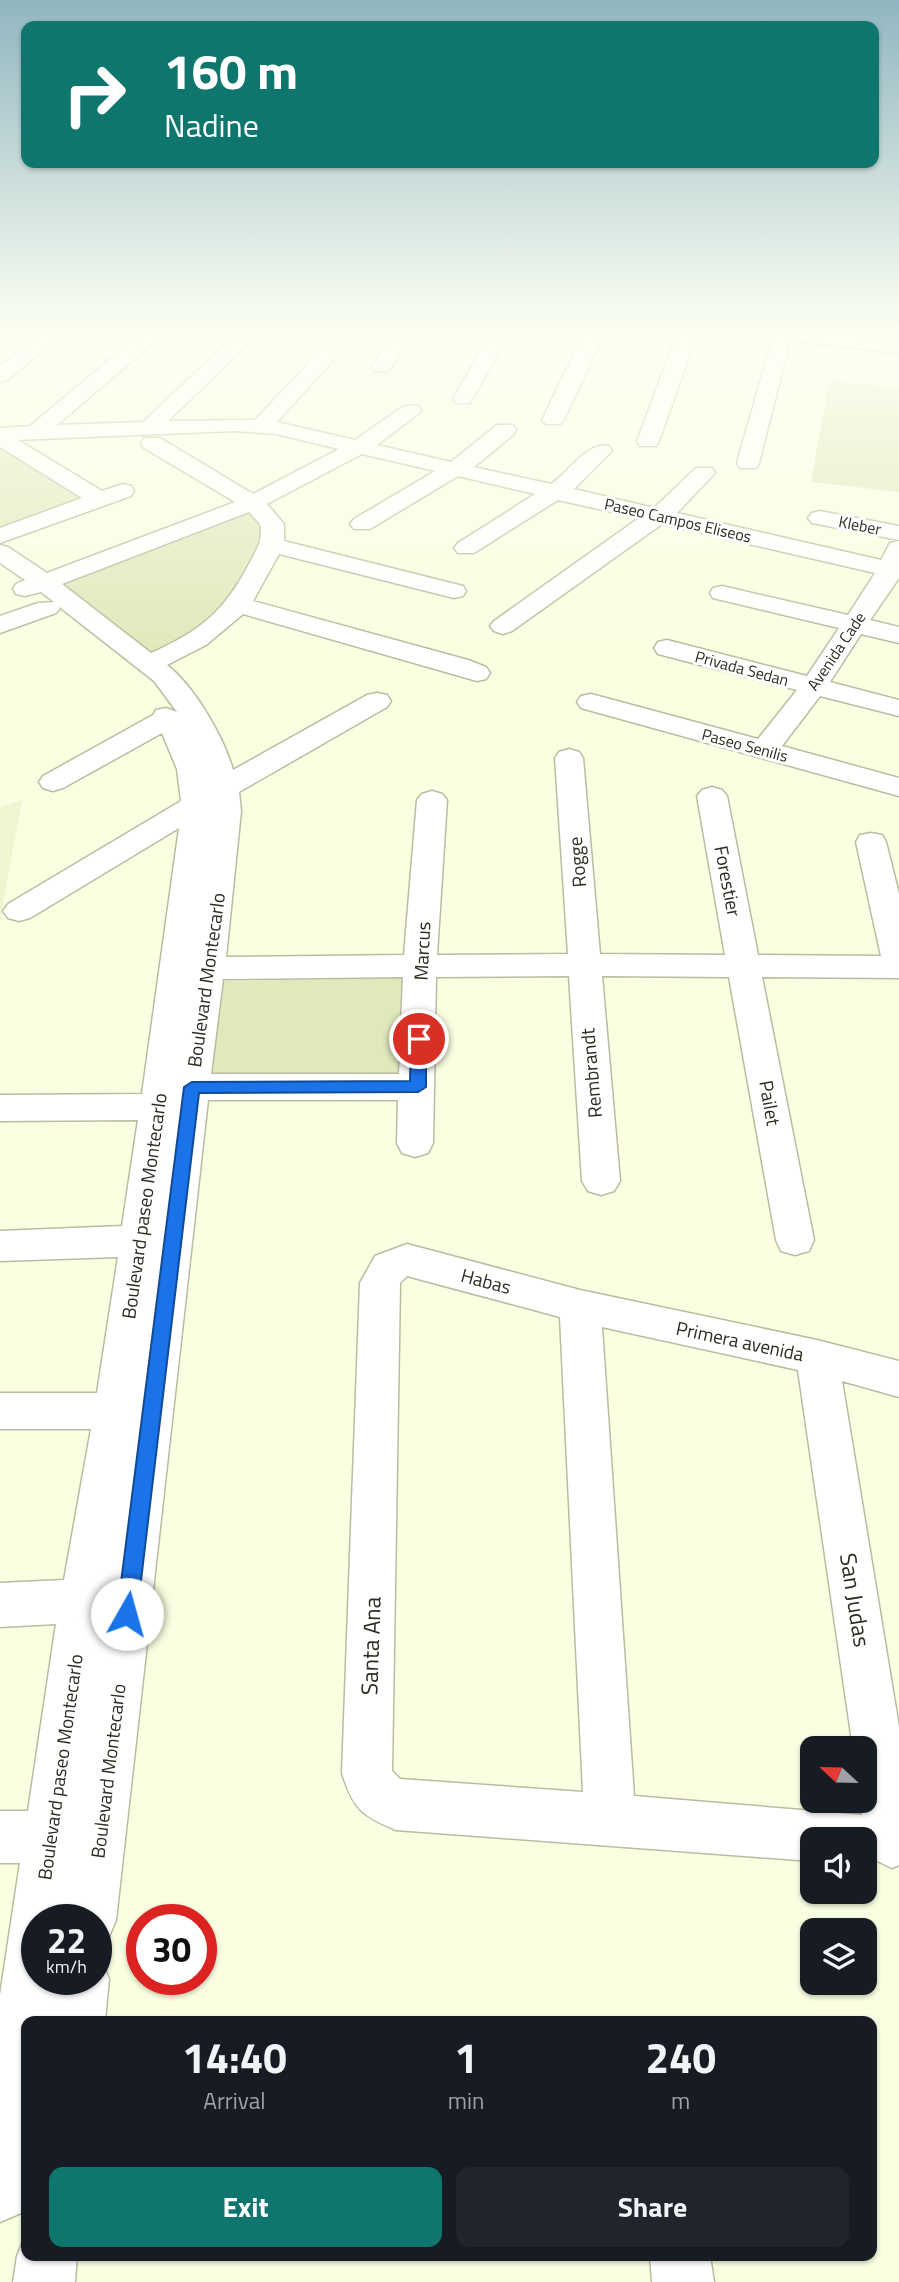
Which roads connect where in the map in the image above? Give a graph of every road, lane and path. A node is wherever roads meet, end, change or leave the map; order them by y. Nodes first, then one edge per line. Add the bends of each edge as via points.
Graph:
1 (131, 435) edge
2 (156, 435) edge
3 (306, 435) edge
4 (380, 435) edge
5 (499, 435) edge
6 (650, 435) edge
7 (755, 435) edge
8 (0, 436) edge
9 (150, 436) junction
10 (648, 441) dead end
11 (360, 447) junction
12 (601, 451) dead end
13 (748, 463) dead end
14 (452, 468) junction
15 (704, 472) dead end
16 (122, 491) dead end
17 (552, 491) junction
18 (100, 499) junction
19 (251, 504) junction
20 (657, 515) junction
21 (820, 518) dead end
22 (362, 524) dead end
23 (899, 533) edge
24 (0, 536) edge
25 (272, 545) junction
26 (466, 548) dead end
27 (0, 552) edge
28 (896, 562) edge
29 (29, 587) edge
30 (454, 591) dead end
31 (722, 593) dead end
32 (238, 605) junction
33 (0, 625) edge
34 (853, 625) junction
35 (503, 626) dead end
36 (899, 635) edge
37 (667, 648) dead end
38 (148, 663) junction
39 (477, 673) dead end
40 (813, 687) junction
41 (377, 701) dead end
42 (591, 702) dead end
43 (899, 708) edge
44 (168, 718) junction
45 (764, 751) junction
46 (569, 758) dead end
47 (53, 782) dead end
48 (899, 787) edge
49 (211, 796) junction
50 (712, 796) dead end
51 (432, 800) dead end
52 (871, 842) dead end
53 (19, 911) dead end
54 (899, 961) edge
55 (584, 965) junction
56 (420, 967) junction
57 (744, 967) junction
58 (899, 967) edge
59 (193, 969) junction
60 (192, 1087) junction
61 (418, 1087) junction
62 (150, 1107) junction
63 (0, 1108) edge
64 (415, 1143) dead end
65 (601, 1181) dead end
66 (795, 1240) dead end
67 (130, 1241) junction
68 (0, 1246) edge
69 (391, 1264) joint
70 (580, 1306) junction
71 (817, 1357) junction
72 (899, 1379) edge
73 (0, 1411) edge
74 (108, 1411) junction
75 (76, 1602) junction
76 (0, 1605) edge
77 (610, 1819) junction
78 (25, 1836) edge
79 (100, 1836) junction
80 (878, 1841) edge
81 (36, 1904) edge
82 (91, 1904) edge
83 (26, 1995) edge
84 (80, 1995) edge
85 (23, 2016) edge
86 (78, 2016) edge
87 (21, 2026) edge
88 (4, 2131) edge
89 (0, 2192) edge
90 (46, 2261) edge
91 (680, 2261) edge
92 (44, 2282) edge
93 (682, 2282) edge

1 - 9 street, Paseo Campos Eliseos
2 - 9 street, Paseo Campos Eliseos
3 - 11 street, Paseo Campos Eliseos
4 - 11 street
5 - 14 street
6 - 10 street
7 - 13 street
8 - 18 street
9 - 19 street
11 - 14 street, Paseo Campos Eliseos
11 - 19 street
12 - 17 street via 576,477
14 - 17 street, Paseo Campos Eliseos
14 - 22 street
15 - 20 street via 669,509
16 - 18 street
17 - 20 street, Paseo Campos Eliseos
17 - 26 street
18 - 24 street
19 - 25 street via 271,520
19 - 29 street
20 - 28 street, Paseo Campos Eliseos
20 - 35 street
21 - 23 street, Kleber
25 - 30 street
25 - 32 street
27 - 29 street
28 - 34 street, Avenida Cade
29 - 33 street
29 - 38 street
29 - 44 street, Boulevard paseo Montecarlo via 129,671
31 - 34 street
32 - 38 street via 203,636
32 - 39 street
34 - 36 street
34 - 40 street, Avenida Cade
37 - 40 street, Privada Sedan
38 - 49 street via 183,698 215,756
40 - 43 street, Privada Sedan
40 - 45 street, Avenida Cade
41 - 49 street
42 - 45 street, Paseo Senilis
44 - 47 street
44 - 49 street, Boulevard paseo Montecarlo via 191,767
45 - 48 street, Paseo Senilis
46 - 55 street, Rogge
49 - 53 street
49 - 59 street, Boulevard paseo Montecarlo
50 - 57 street, Forestier
51 - 56 street, Marcus
52 - 54 street
55 - 56 street
55 - 57 street
55 - 65 street, Rembrandt
56 - 59 street
56 - 61 street, Marcus
57 - 58 street
57 - 66 street, Pailet
59 - 60 street, Boulevard Montecarlo
59 - 62 street, Boulevard paseo Montecarlo
60 - 61 street
60 - 79 street, Boulevard Montecarlo
61 - 64 street, Marcus
62 - 63 street
62 - 67 street, Boulevard paseo Montecarlo
67 - 68 street
67 - 74 street, Boulevard paseo Montecarlo
69 - 70 street, Habas via 407,1259
69 - 77 street, Santa Ana via 380,1283 370,1786 379,1797 396,1804
70 - 71 street, Primera avenida
70 - 77 street
71 - 72 street, Primera avenida
71 - 80 street, San Judas
73 - 74 street
74 - 75 street, Boulevard paseo Montecarlo
75 - 76 street
75 - 78 street, Boulevard paseo Montecarlo
77 - 80 street
78 - 79 street
78 - 81 street, Boulevard paseo Montecarlo
79 - 82 street, Boulevard Montecarlo
83 - 85 street
84 - 86 street
87 - 88 street
88 - 89 street
90 - 92 street
91 - 93 street

